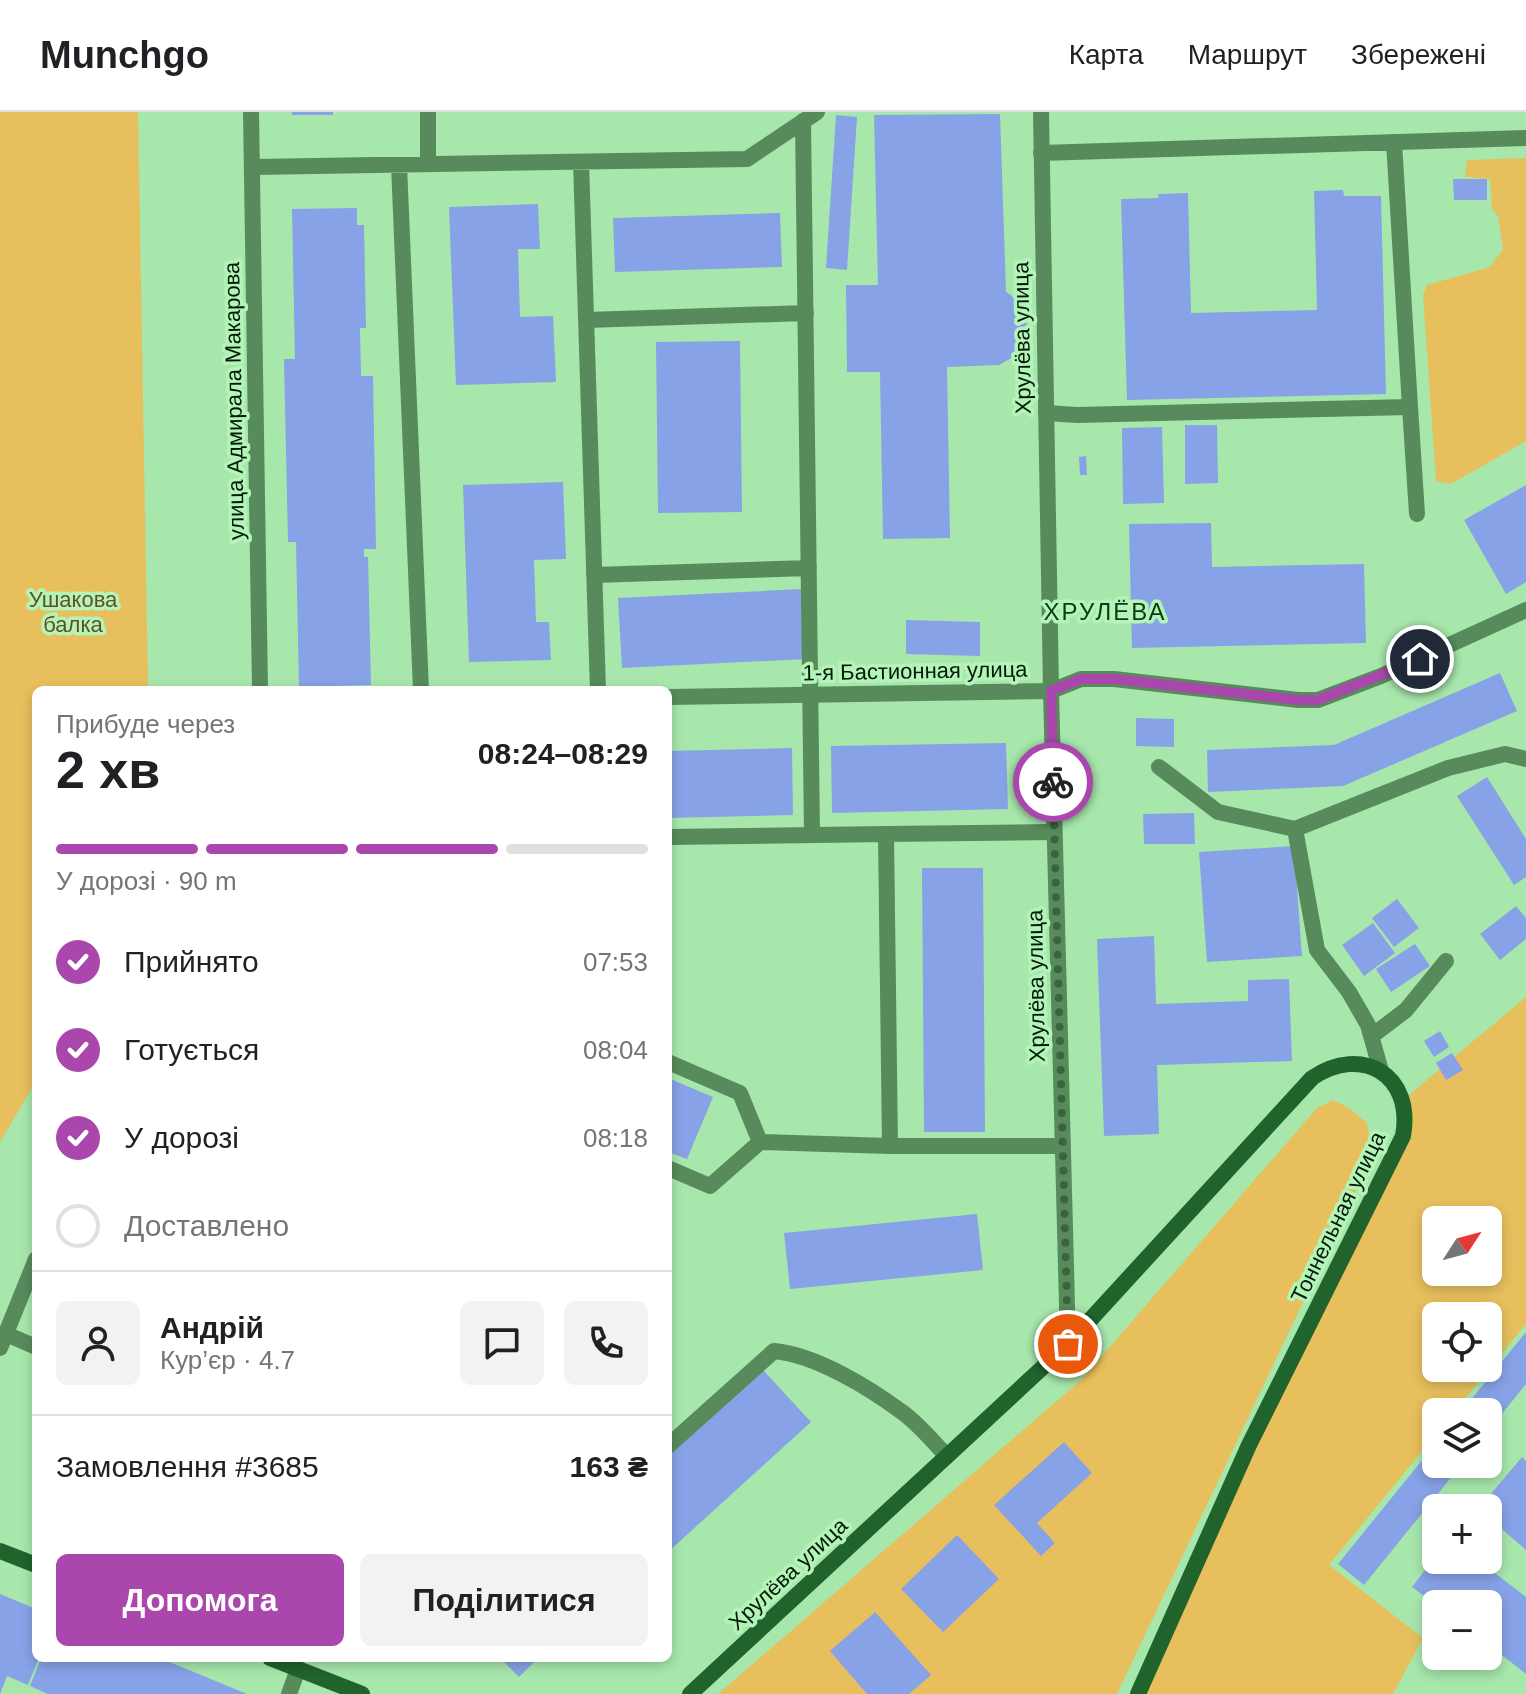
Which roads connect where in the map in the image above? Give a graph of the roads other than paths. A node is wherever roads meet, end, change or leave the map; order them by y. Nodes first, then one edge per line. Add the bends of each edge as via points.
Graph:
1 (251, 112) edge
2 (428, 112) edge
3 (1041, 112) edge
4 (810, 117) edge
5 (1526, 138) edge
6 (1394, 142) junction
7 (1041, 153) junction
8 (581, 162) junction
9 (428, 164) junction
10 (399, 165) junction
11 (252, 167) junction
12 (806, 313) junction
13 (586, 320) junction
14 (1410, 407) junction
15 (1046, 413) junction
16 (1417, 514) dead end
17 (809, 568) junction
18 (594, 575) junction
19 (1526, 610) edge
20 (260, 686) edge
21 (421, 686) edge
22 (598, 686) edge
23 (1051, 691) junction
24 (810, 695) junction
25 (672, 697) edge
26 (1526, 759) edge
27 (1159, 767) dead end
28 (1295, 829) junction
29 (1054, 832) junction
30 (812, 834) junction
31 (886, 834) junction
32 (672, 837) edge
33 (1446, 961) dead end
34 (1373, 1035) junction
35 (672, 1064) edge
36 (1381, 1071) junction
37 (760, 1142) junction
38 (890, 1146) junction
39 (1061, 1146) junction
40 (672, 1170) edge
41 (32, 1269) edge
42 (3, 1341) edge
43 (1068, 1344) junction
44 (32, 1346) edge
45 (672, 1442) edge
46 (947, 1456) junction
47 (0, 1551) edge
48 (32, 1563) edge
49 (280, 1662) edge
50 (298, 1669) junction
51 (289, 1694) edge
52 (362, 1694) edge
53 (690, 1694) edge
54 (1138, 1694) edge

1 - 11 street, улица Адмирала Макарова
2 - 9 street
3 - 7 street, Хрулёва улица
4 - 8 street via 747,159
4 - 12 street
5 - 6 street
6 - 7 street
6 - 14 street
7 - 15 street, Хрулёва улица
8 - 9 street
8 - 13 street
9 - 10 street
10 - 11 street
10 - 21 street
11 - 20 street, улица Адмирала Макарова
12 - 13 street
12 - 17 street
13 - 18 street
14 - 15 street
14 - 16 street
15 - 23 street, Хрулёва улица
17 - 18 street
17 - 24 street
18 - 22 street
19 - 23 street, 1-я Бастионная улица via 1318,700 1114,679 1081,679
23 - 24 street, 1-я Бастионная улица
23 - 29 street, Хрулёва улица
24 - 25 street, 1-я Бастионная улица
24 - 30 street
26 - 28 street via 1505,754 1448,768
27 - 28 street via 1218,812
28 - 34 street via 1317,950
29 - 31 street
29 - 39 street, Хрулёва улица
30 - 31 street
30 - 32 street
31 - 38 street
33 - 34 street via 1406,1010
34 - 36 street
35 - 37 street via 740,1093
36 - 43 main road via 1345,1062 1312,1078
36 - 54 main road, Тоннельная улица via 1403,1100 1403,1136 1249,1445
37 - 38 street
37 - 40 street via 710,1186
38 - 39 street
39 - 43 street, Хрулёва улица
41 - 42 street
42 - 44 street
43 - 46 main road, Хрулёва улица
45 - 46 street via 774,1351 795,1353 855,1382 905,1414
46 - 53 main road, Хрулёва улица
47 - 48 main road
49 - 50 main road
50 - 51 street
50 - 52 main road

